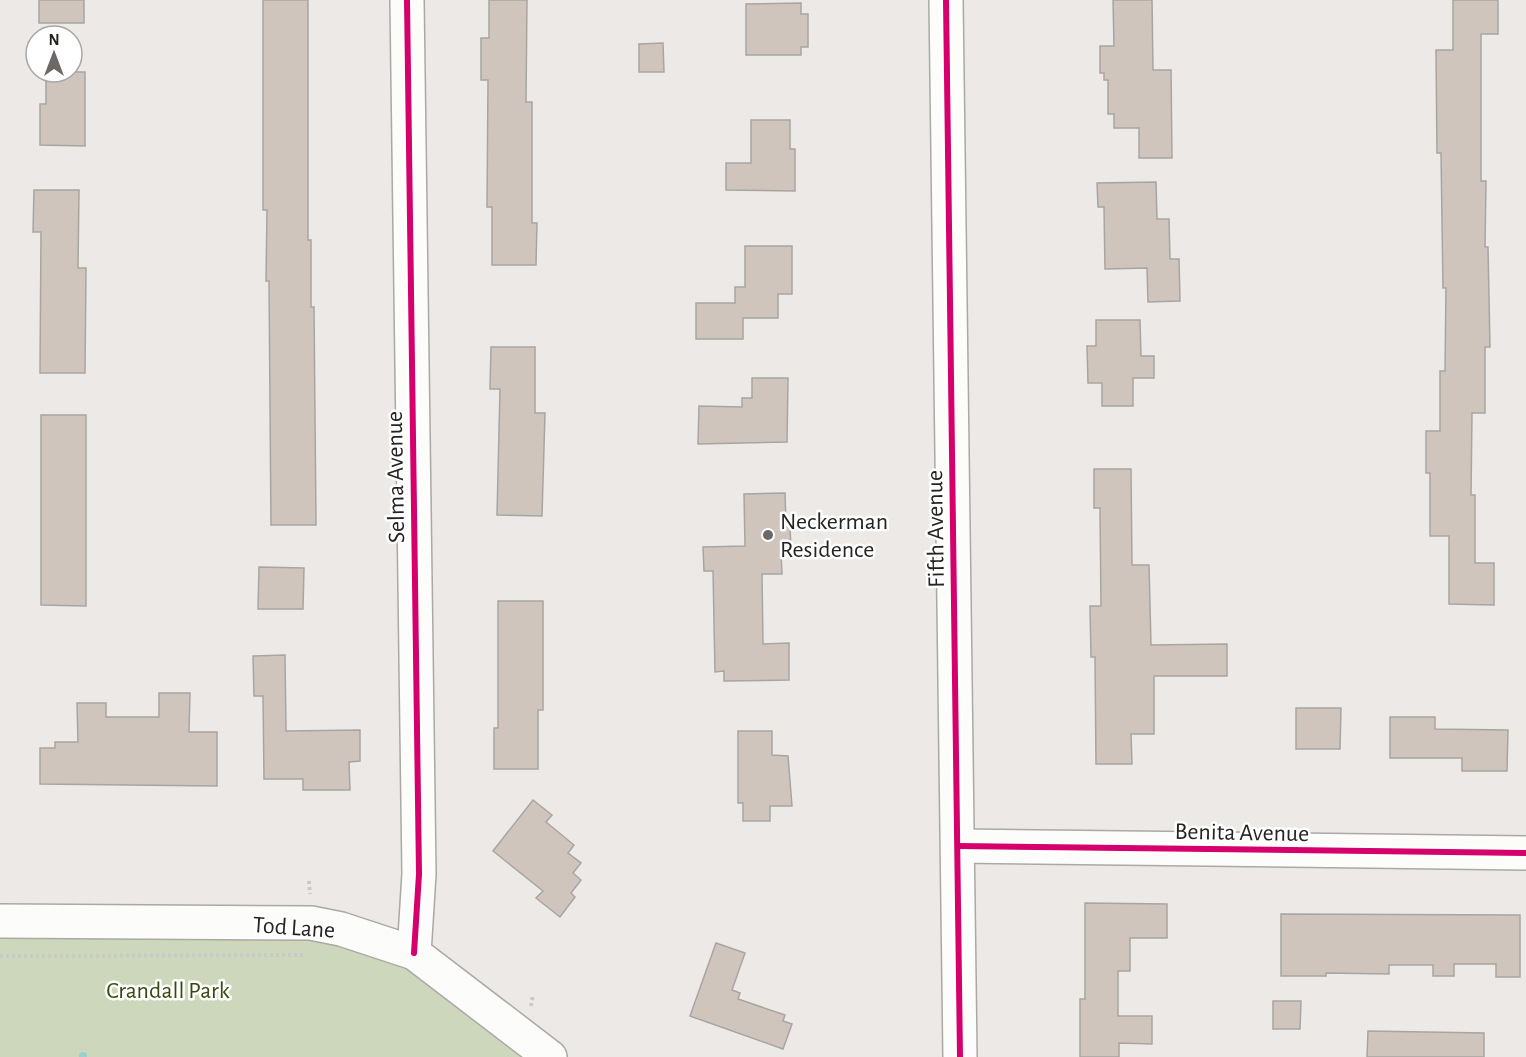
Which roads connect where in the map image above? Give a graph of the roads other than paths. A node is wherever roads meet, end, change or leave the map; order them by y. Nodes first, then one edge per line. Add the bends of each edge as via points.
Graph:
1 (406, 0) edge
2 (946, 0) edge
3 (958, 846) junction
4 (1526, 853) edge
5 (0, 921) edge
6 (414, 953) junction
7 (550, 1057) edge
8 (960, 1057) edge

1 - 6 street, Selma Avenue via 419,874
2 - 3 street, Fifth Avenue
3 - 4 street, Benita Avenue
3 - 8 street, Fifth Avenue
5 - 6 street, Tod Lane via 311,923
6 - 7 street, Tod Lane

